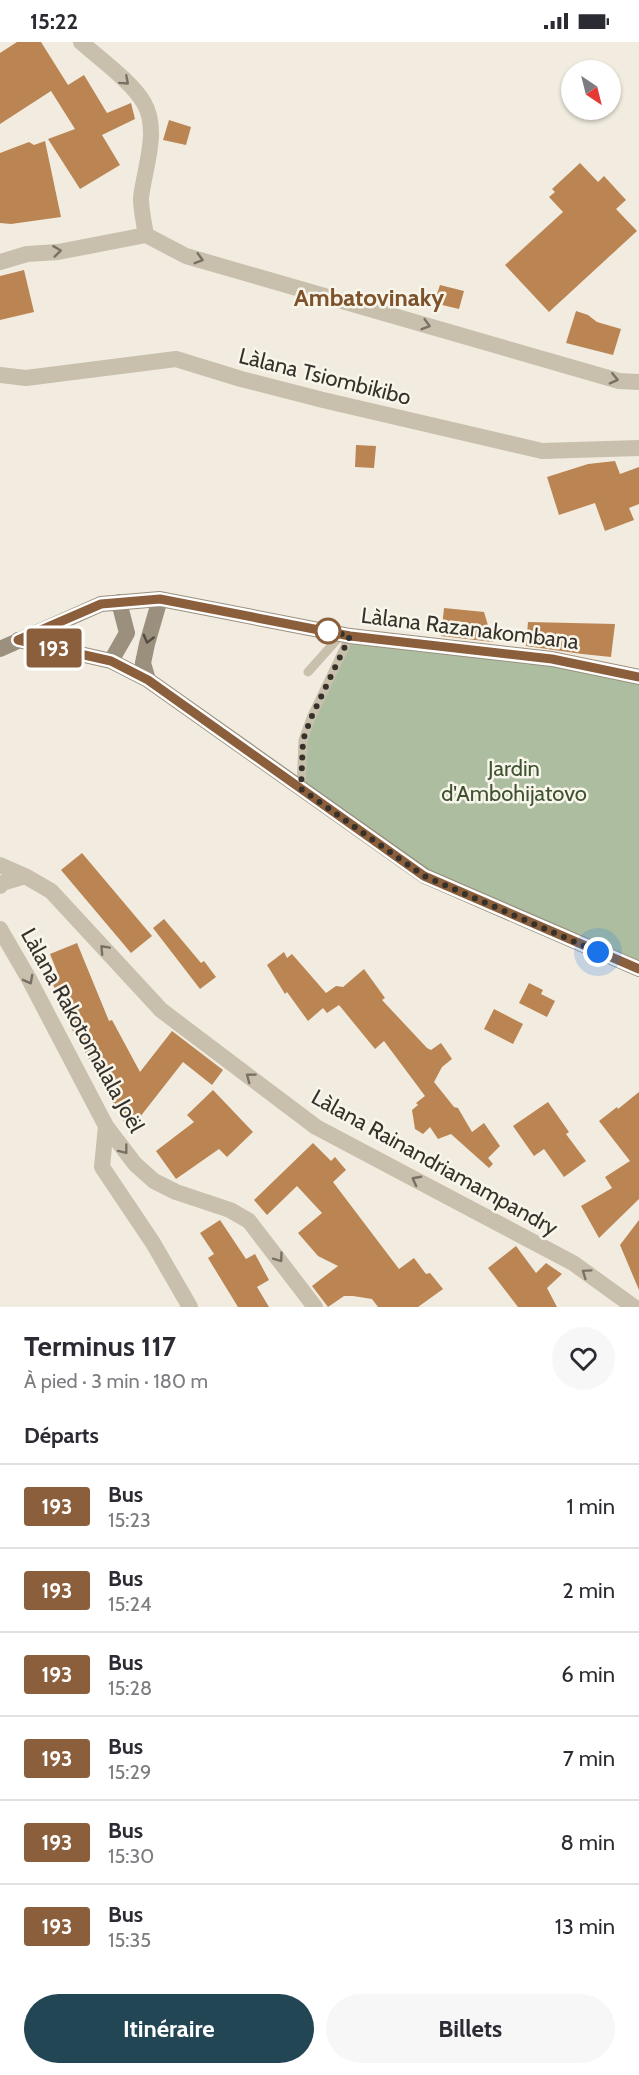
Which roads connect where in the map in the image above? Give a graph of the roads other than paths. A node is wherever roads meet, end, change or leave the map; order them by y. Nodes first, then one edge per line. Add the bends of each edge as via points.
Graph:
1 (81, 42) edge
2 (146, 235) junction
3 (0, 262) edge
4 (0, 375) edge
5 (639, 382) edge
6 (639, 448) edge
7 (160, 599) junction
8 (119, 603) junction
9 (346, 635) junction
10 (18, 640) junction
11 (0, 649) edge
12 (111, 661) junction
13 (308, 672) dead end
14 (639, 677) edge
15 (148, 680) junction
16 (301, 789) junction
17 (0, 865) edge
18 (25, 876) junction
19 (0, 886) edge
20 (0, 929) edge
21 (639, 969) edge
22 (106, 1126) junction
23 (190, 1307) edge
24 (315, 1307) edge
25 (634, 1307) edge

1 -> 2 street via 135,90 145,104 150,119 141,200
3 -> 2 street
2 -> 5 street via 186,255 619,381
4 - 6 street, Làlana Tsiombikibo via 26,378 176,359 323,400 542,451
7 - 8 main road, Làlana Razanakombana
7 - 9 main road, Làlana Razanakombana
7 -> 15 main road via 143,663
8 - 10 main road, Làlana Razanakombana via 101,604
8 - 12 main road via 127,633
9 - 13 lane
9 - 14 main road, Làlana Razanakombana via 552,659
9 - 16 lane via 303,740
10 - 11 main road, Làlana Razanakombana
10 - 12 main road
12 - 15 main road
15 - 16 main road via 281,768
16 - 21 main road via 424,876
17 - 18 street, Làlana Rainandriamampandry
18 - 19 street
25 -> 18 street, Làlana Rainandriamampandry via 573,1263 316,1127 161,1010 51,891
20 -> 22 street, Làlana Rakotomalala Joël
22 - 23 street via 102,1167
22 -> 24 street, Làlana Rakotomalala Joël via 135,1164 154,1181 249,1221

